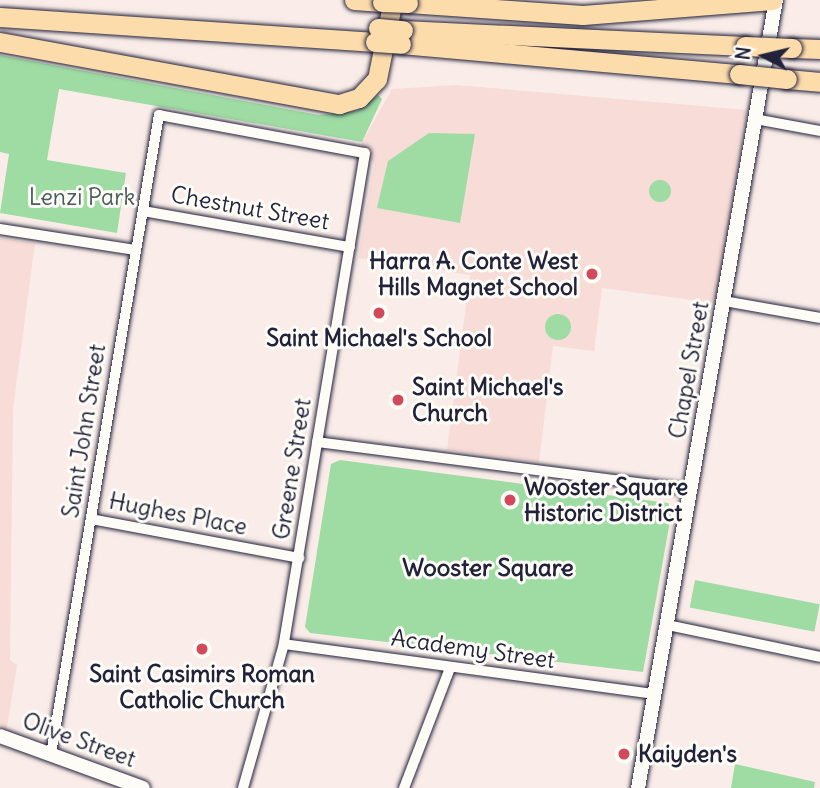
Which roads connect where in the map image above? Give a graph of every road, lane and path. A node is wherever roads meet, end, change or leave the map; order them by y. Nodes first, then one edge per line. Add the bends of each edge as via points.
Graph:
1 (354, 0) edge
2 (570, 0) edge
3 (768, 1) edge
4 (394, 2) edge
5 (497, 8) junction
6 (0, 17) edge
7 (402, 37) junction
8 (0, 42) edge
9 (820, 49) edge
10 (820, 82) edge
11 (755, 119) junction
12 (820, 131) edge
13 (366, 153) joint
14 (143, 211) junction
15 (0, 229) edge
16 (350, 247) junction
17 (135, 250) junction
18 (724, 301) junction
19 (820, 318) edge
20 (317, 442) junction
21 (691, 490) junction
22 (91, 519) junction
23 (299, 558) junction
24 (667, 625) junction
25 (284, 644) junction
26 (820, 657) edge
27 (450, 668) junction
28 (656, 694) junction
29 (0, 736) edge
30 (51, 754) junction
31 (143, 788) edge
32 (243, 788) edge
33 (404, 788) edge
34 (638, 788) edge

1 - 4 highway
2 - 5 highway
3 - 5 highway via 583,15
3 - 11 main road, Chapel Street
4 - 5 highway
4 - 8 highway via 377,79 363,96 339,104
6 - 7 highway, bridge via 250,33
7 - 9 highway, bridge
7 - 10 highway, bridge
11 - 12 street
11 - 18 main road, Chapel Street
13 - 14 street, Saint John Street via 159,115
13 - 16 street, Greene Street
14 - 16 street, Chestnut Street
14 - 17 street, Saint John Street
15 - 17 street
16 - 20 street, Greene Street
17 - 22 street, Saint John Street
18 - 19 street
18 - 21 main road, Chapel Street
20 - 21 street
20 - 23 street, Greene Street
21 - 24 main road, Chapel Street
22 - 23 street, Hughes Place
22 - 30 street, Saint John Street
23 - 25 street, Greene Street
24 - 26 street
24 - 28 main road, Chapel Street
25 - 27 street, Academy Street
25 - 32 street, Greene Street
27 - 28 street, Academy Street
27 - 33 street
28 - 34 main road, Chapel Street
29 - 30 main road, Olive Street
30 - 31 main road, Olive Street

